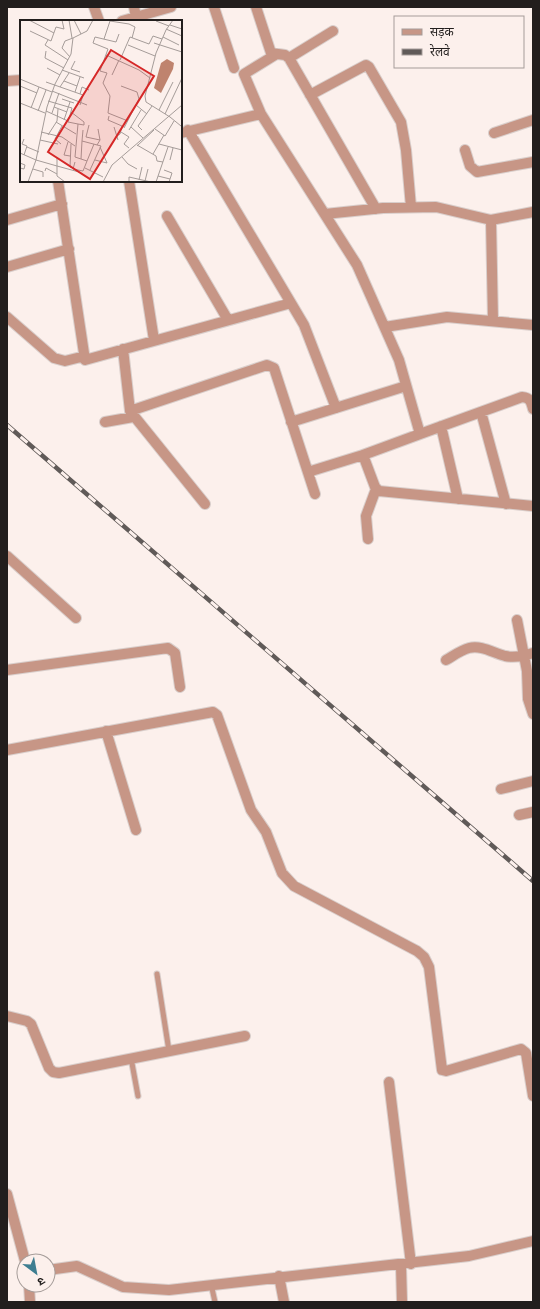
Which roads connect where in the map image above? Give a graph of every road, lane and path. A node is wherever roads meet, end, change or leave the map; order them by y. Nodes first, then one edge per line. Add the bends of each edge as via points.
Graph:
1 (94, 7) edge
2 (171, 7) edge
3 (214, 7) edge
4 (256, 7) edge
5 (135, 12) edge
6 (99, 20) edge
7 (123, 20) edge
8 (333, 31) dead end
9 (275, 55) junction
10 (289, 58) junction
11 (234, 68) dead end
12 (20, 80) edge
13 (7, 81) edge
14 (310, 95) junction
15 (261, 114) junction
16 (533, 120) edge
17 (184, 132) edge
18 (494, 133) dead end
19 (465, 150) dead end
20 (533, 162) edge
21 (58, 182) edge
22 (129, 182) edge
23 (62, 204) junction
24 (411, 207) junction
25 (376, 209) junction
26 (533, 212) edge
27 (325, 214) junction
28 (167, 216) dead end
29 (7, 220) edge
30 (491, 220) junction
31 (69, 249) junction
32 (7, 267) edge
33 (291, 302) junction
34 (7, 317) edge
35 (228, 320) junction
36 (492, 321) junction
37 (533, 325) edge
38 (385, 327) junction
39 (154, 340) junction
40 (123, 349) junction
41 (85, 356) junction
42 (406, 386) junction
43 (532, 402) edge
44 (336, 408) junction
45 (480, 412) junction
46 (131, 414) junction
47 (105, 422) dead end
48 (292, 422) junction
49 (441, 426) junction
50 (420, 434) junction
51 (363, 455) junction
52 (308, 472) junction
53 (376, 489) junction
54 (315, 494) dead end
55 (458, 499) junction
56 (205, 504) dead end
57 (506, 504) junction
58 (533, 506) edge
59 (368, 539) dead end
60 (7, 556) edge
61 (76, 618) dead end
62 (517, 620) dead end
63 (529, 654) edge
64 (446, 660) dead end
65 (7, 670) edge
66 (180, 687) dead end
67 (533, 714) edge
68 (106, 730) junction
69 (7, 750) edge
70 (533, 781) edge
71 (501, 789) dead end
72 (533, 812) edge
73 (519, 815) dead end
74 (136, 830) dead end
75 (157, 974) dead end
76 (7, 1016) edge
77 (245, 1036) dead end
78 (169, 1051) junction
79 (130, 1058) junction
80 (389, 1082) dead end
81 (138, 1096) dead end
82 (533, 1096) edge
83 (7, 1194) edge
84 (533, 1241) edge
85 (23, 1253) edge
86 (406, 1264) junction
87 (56, 1269) edge
88 (279, 1276) junction
89 (211, 1284) junction
90 (215, 1302) edge
91 (284, 1302) edge
92 (402, 1302) edge

1 - 6 street
2 - 5 street
3 - 11 street
4 - 9 street via 270,50
5 - 7 street
8 - 10 street
9 - 10 street via 285,55
9 - 15 street via 244,74
10 - 14 street
12 - 13 street
14 - 24 street via 366,65 369,67 401,122
14 - 25 street
15 - 17 street
15 - 27 street
16 - 18 street
17 - 33 street
19 - 20 street via 470,166 477,172
21 - 23 street
22 - 39 street
23 - 29 street
23 - 31 street
24 - 25 street
24 - 30 street via 436,207
25 - 27 street
26 - 30 street
27 - 38 street via 357,265
28 - 35 street
30 - 36 street
31 - 32 street
31 - 41 street
33 - 35 street
33 - 44 street via 304,326
34 - 41 street via 54,358 65,361
35 - 39 street
36 - 37 street
36 - 38 street via 447,316
38 - 42 street via 399,360
39 - 40 street
40 - 41 street via 86,360
40 - 46 street
42 - 44 street
42 - 50 street
43 - 45 street via 527,397 522,397
44 - 48 street
45 - 49 street
45 - 57 street
46 - 47 street
46 - 48 street via 267,365 274,368
46 - 56 street
48 - 52 street
49 - 50 street
49 - 55 street
50 - 51 street
51 - 52 street
51 - 53 street
52 - 54 street
53 - 55 street
53 - 59 street via 366,516
55 - 57 street
57 - 58 street
60 - 61 street
62 - 63 street
63 - 64 street via 506,656 481,648 467,648
63 - 67 street via 528,699
65 - 66 street via 168,648 175,653
68 - 69 street
68 - 74 street
68 - 82 street via 209,712 217,715 251,810 266,832 282,873 288,881 424,957 429,967 442,1070 522,1049 526,1053
70 - 71 street
72 - 73 street
75 - 78 lane
76 - 79 street via 31,1024 49,1068 59,1074
77 - 78 street
78 - 79 street
79 - 81 lane
80 - 86 street
83 - 85 street
84 - 86 street via 470,1256
86 - 88 street
86 - 92 street
87 - 89 street via 77,1266 123,1287 137,1289 169,1290
88 - 89 street
88 - 91 street
89 - 90 lane

